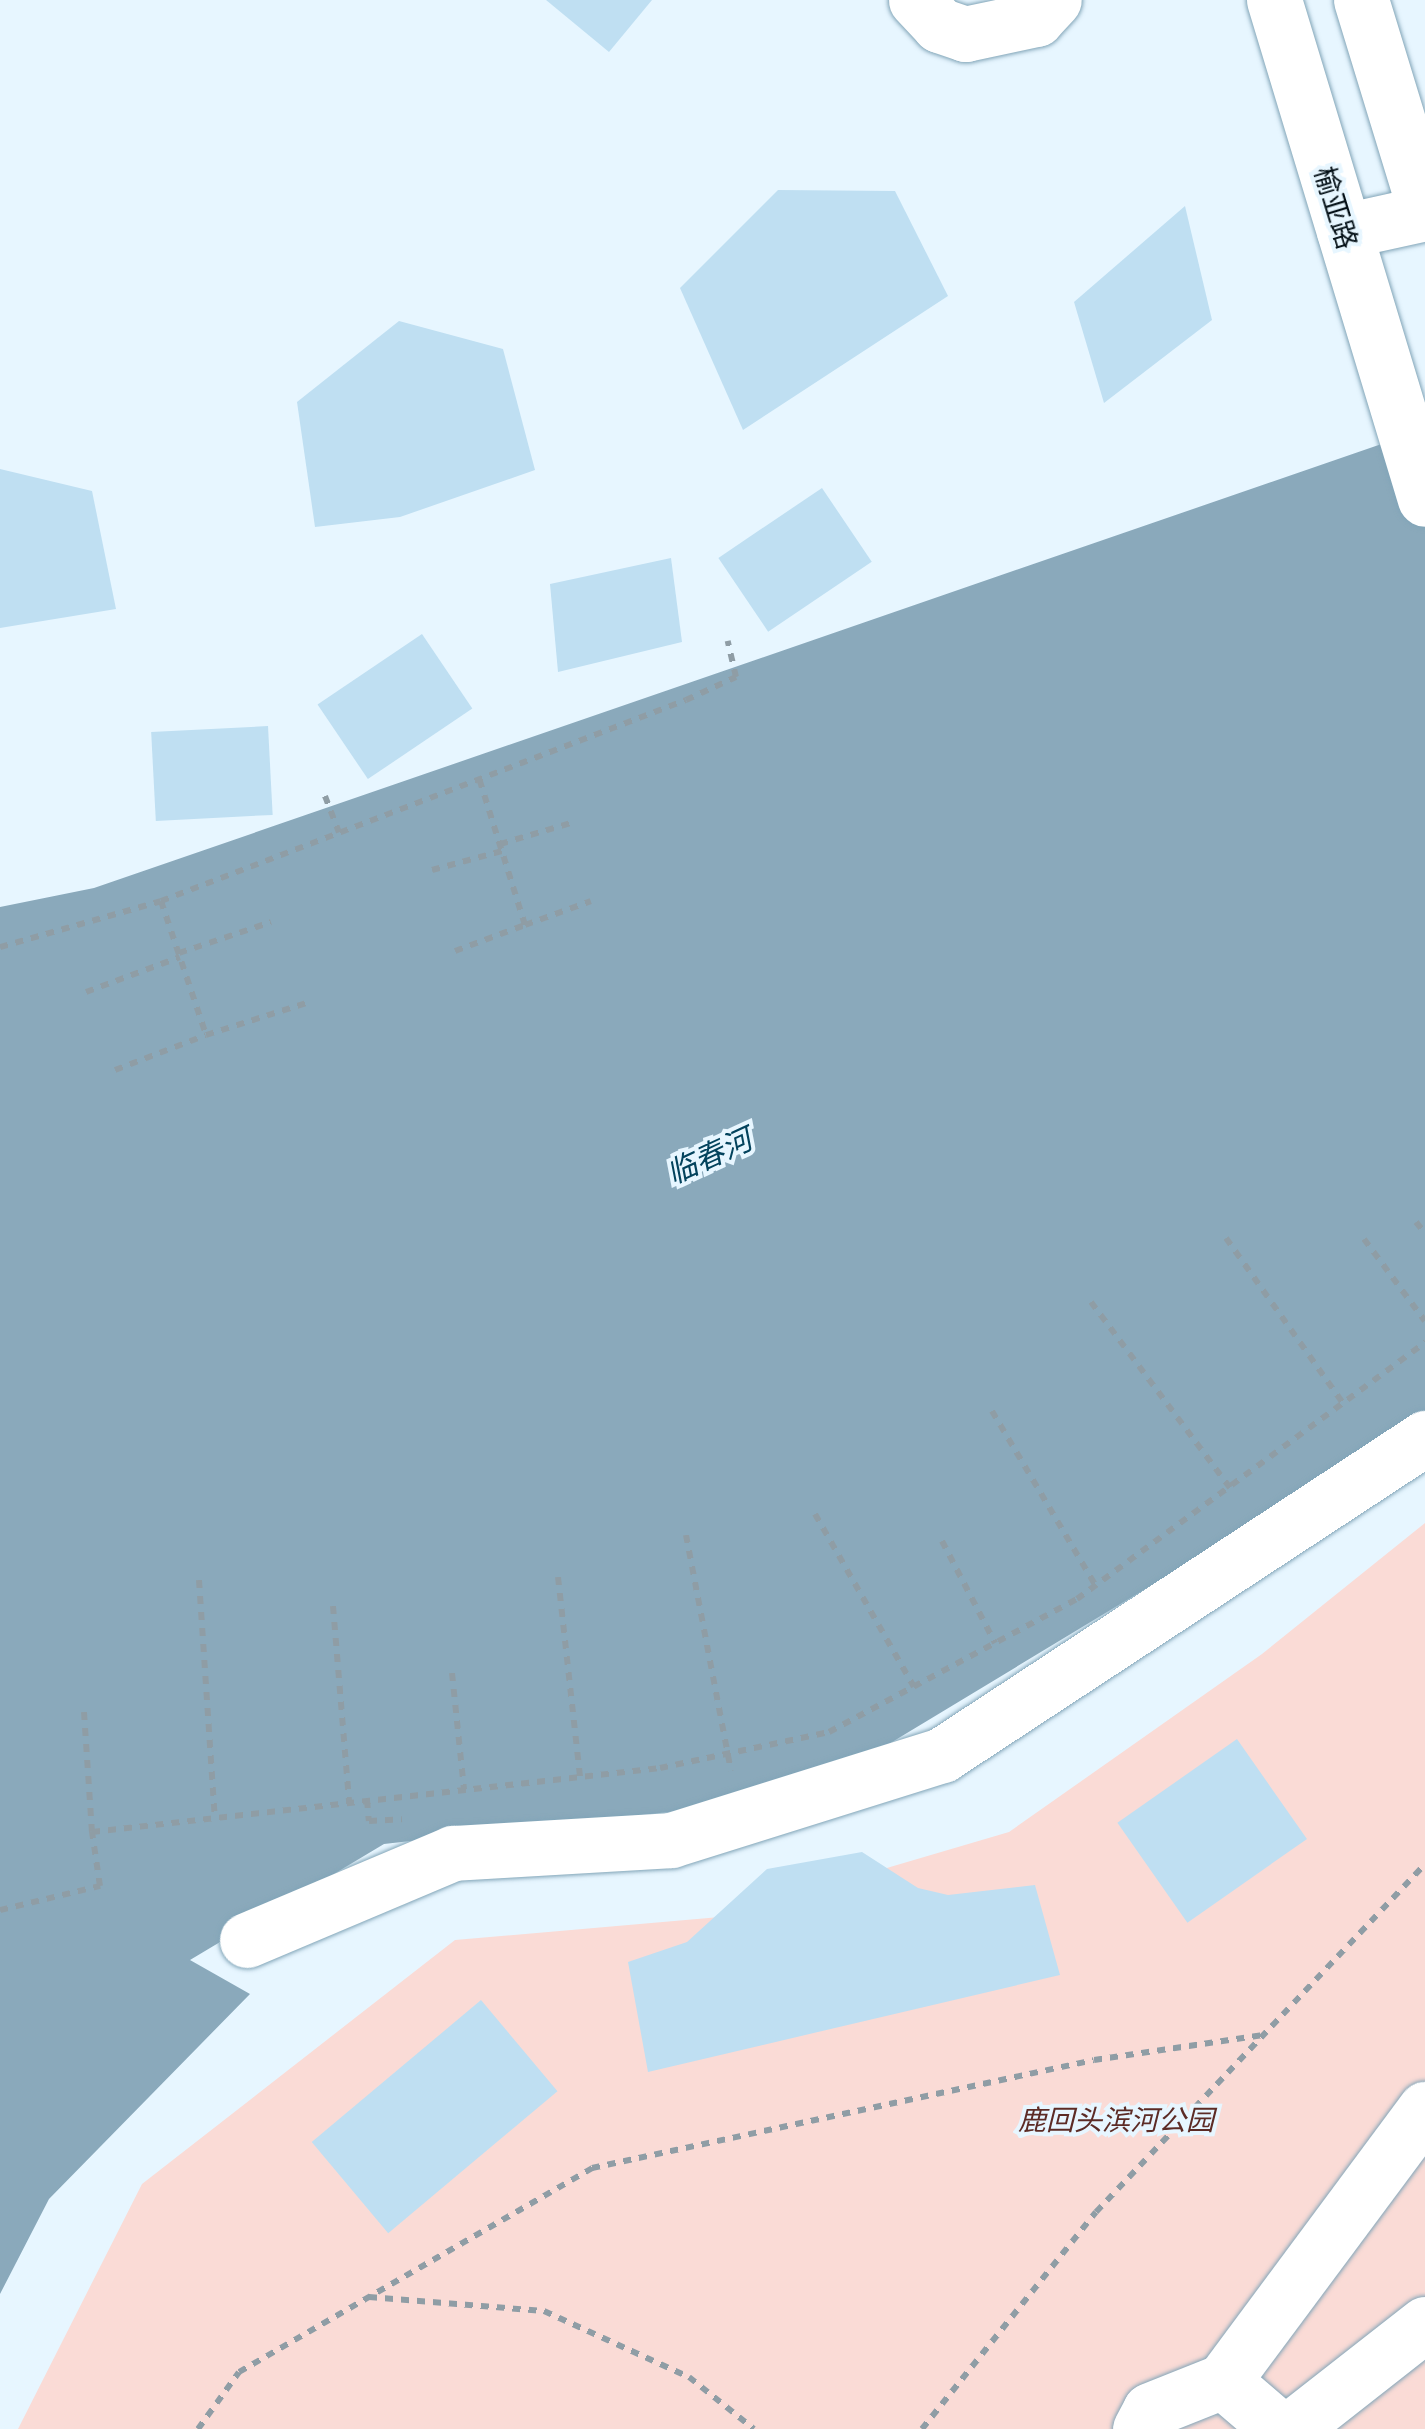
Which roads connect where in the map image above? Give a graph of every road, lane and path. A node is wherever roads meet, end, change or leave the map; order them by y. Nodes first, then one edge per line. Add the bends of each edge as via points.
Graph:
1 (916, 0) edge
2 (1054, 0) edge
3 (1361, 0) edge
4 (1269, 12) edge
5 (1425, 211) edge
6 (1344, 231) junction
7 (1425, 499) edge
8 (728, 641) dead end
9 (478, 775) junction
10 (325, 796) dead end
11 (574, 822) dead end
12 (339, 832) junction
13 (501, 848) junction
14 (432, 870) dead end
15 (161, 901) junction
16 (592, 901) dead end
17 (271, 922) dead end
18 (525, 925) junction
19 (0, 948) edge
20 (455, 951) dead end
21 (180, 955) junction
22 (86, 992) dead end
23 (306, 1003) dead end
24 (206, 1035) junction
25 (115, 1070) dead end
26 (1416, 1222) dead end
27 (1425, 1233) edge
28 (1226, 1238) dead end
29 (1364, 1239) dead end
30 (1091, 1302) dead end
31 (1425, 1321) edge
32 (1425, 1342) edge
33 (1342, 1402) junction
34 (992, 1411) dead end
35 (1425, 1438) edge
36 (1230, 1488) junction
37 (815, 1514) dead end
38 (686, 1535) dead end
39 (942, 1541) dead end
40 (558, 1577) dead end
41 (199, 1580) dead end
42 (1096, 1586) junction
43 (333, 1606) dead end
44 (995, 1643) junction
45 (452, 1673) dead end
46 (914, 1686) junction
47 (84, 1712) dead end
48 (731, 1752) junction
49 (580, 1777) junction
50 (716, 1784) dead end
51 (464, 1789) junction
52 (348, 1802) junction
53 (215, 1818) junction
54 (92, 1832) junction
55 (1425, 1864) edge
56 (0, 1910) edge
57 (247, 1940) dead end
58 (1263, 2035) junction
59 (1425, 2109) edge
60 (368, 2297) junction
61 (1425, 2324) edge
62 (1223, 2381) junction
63 (198, 2429) edge
64 (754, 2429) edge
65 (922, 2429) edge
66 (1140, 2429) edge
67 (1279, 2429) edge
68 (1291, 2429) edge

1 - 2 main road via 939,25 966,34 1036,19
3 - 5 main road
4 - 6 main road, 榆亚路
5 - 6 main road
6 - 7 main road, 榆亚路
8 - 9 path via 736,677
9 - 12 path
9 - 13 path
10 - 12 path
11 - 13 path
12 - 15 path
13 - 14 path
13 - 18 path
15 - 19 path
15 - 21 path
16 - 18 path
17 - 21 path
18 - 20 path
21 - 22 path
21 - 24 path
23 - 24 path
24 - 25 path
26 - 27 path
28 - 33 path
29 - 31 path
30 - 36 path
32 - 33 path
33 - 36 path
34 - 42 path
35 - 57 main road via 942,1756 671,1840 453,1853
36 - 42 path
37 - 46 path
38 - 48 path
39 - 44 path
40 - 49 path
41 - 53 path
42 - 44 path
43 - 52 path
44 - 46 path
45 - 51 path
46 - 48 path via 828,1732
47 - 54 path
48 - 49 path
48 - 50 path via 732,1781
49 - 51 path
51 - 52 path
52 - 53 path
53 - 54 path
54 - 56 path via 100,1886
55 - 58 path
58 - 60 path via 1094,2060 592,2168
58 - 65 path via 1096,2212
59 - 62 main road
60 - 63 path via 239,2372
60 - 64 path via 544,2310 689,2377
61 - 68 main road
62 - 66 main road via 1150,2410
62 - 67 main road

